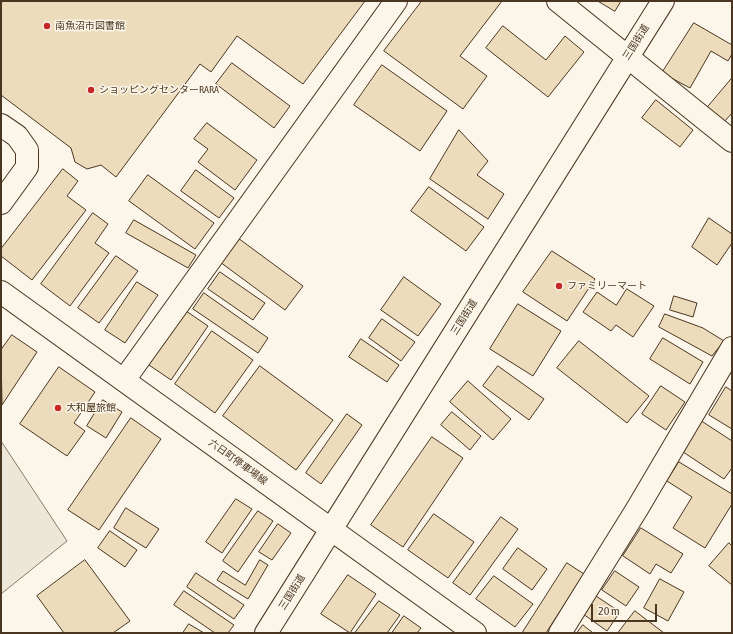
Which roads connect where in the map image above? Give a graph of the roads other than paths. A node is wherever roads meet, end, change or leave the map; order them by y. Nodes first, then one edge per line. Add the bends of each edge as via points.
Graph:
1 (396, 1) edge
2 (558, 1) edge
3 (663, 1) edge
4 (627, 57) junction
5 (1, 125) edge
6 (732, 141) edge
7 (1, 203) edge
8 (1, 292) edge
9 (732, 348) edge
10 (124, 380) junction
11 (331, 530) junction
12 (266, 633) edge
13 (476, 633) edge
14 (560, 633) edge

1 - 10 main road
2 - 4 main road
3 - 4 main road, 三国街道
4 - 6 main road
4 - 11 main road, 三国街道
5 - 7 main road via 17,136 28,150 28,167
8 - 10 main road, 六日町停車場線
9 - 14 main road
10 - 11 main road, 六日町停車場線
11 - 12 main road, 三国街道
11 - 13 main road, 六日町停車場線

